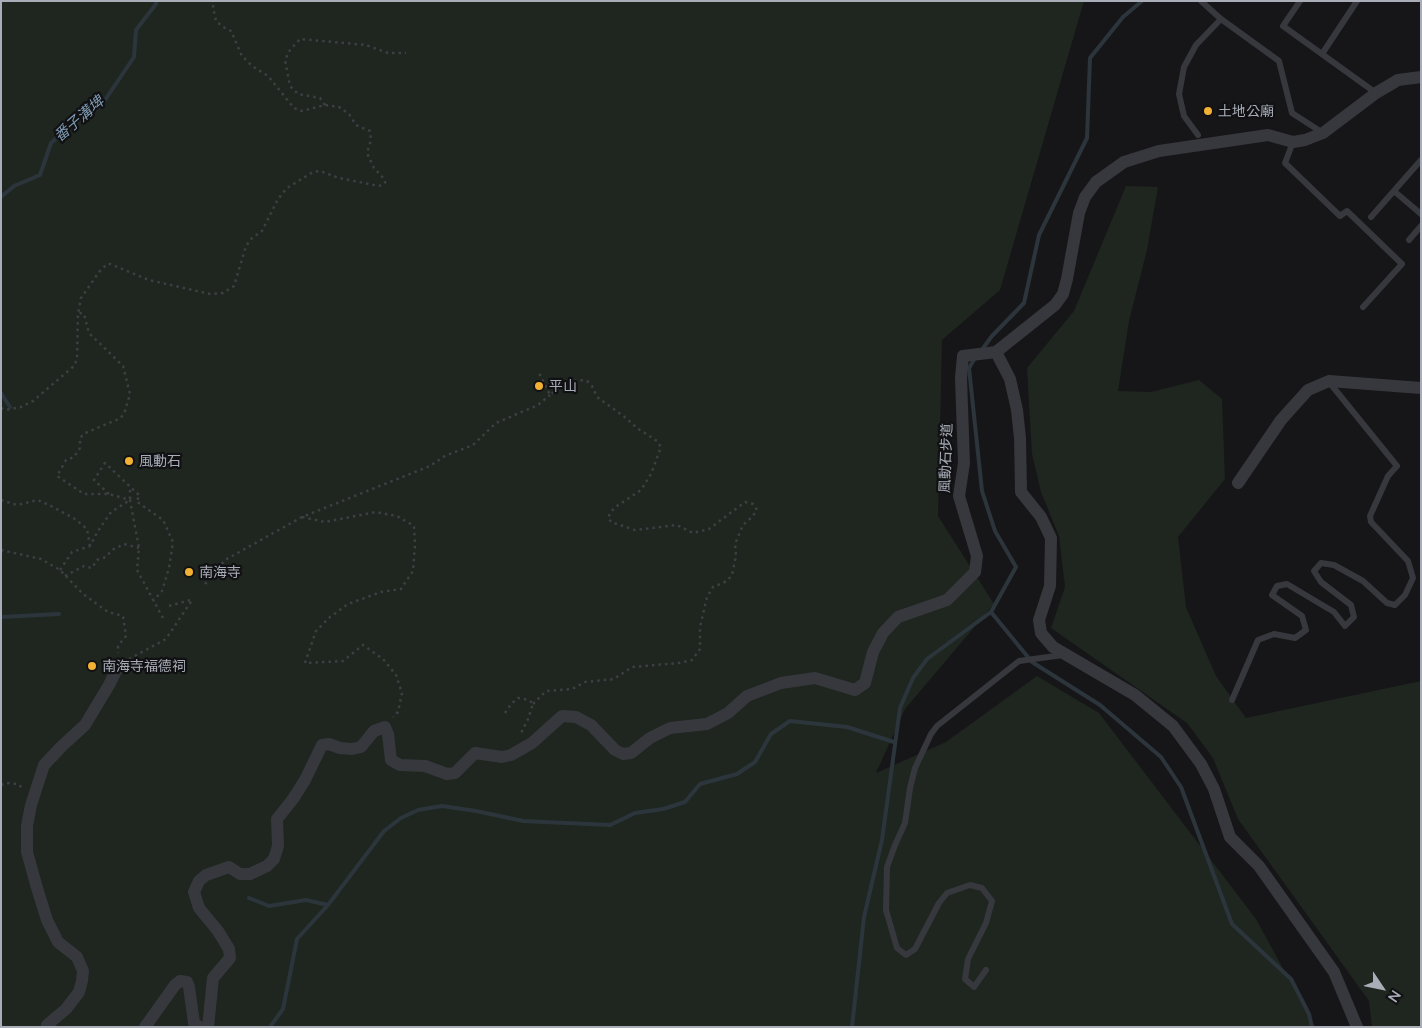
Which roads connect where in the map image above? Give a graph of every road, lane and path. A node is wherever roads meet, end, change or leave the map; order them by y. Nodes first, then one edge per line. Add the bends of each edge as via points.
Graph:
1 (215, 1) edge
2 (1201, 1) edge
3 (1300, 1) edge
4 (1357, 1) edge
5 (1221, 18) junction
6 (406, 53) dead end
7 (1322, 54) junction
8 (1421, 77) edge
9 (1376, 93) junction
10 (324, 105) junction
11 (1323, 133) junction
12 (1198, 135) dead end
13 (1293, 142) junction
14 (1420, 163) edge
15 (1394, 191) junction
16 (1421, 214) edge
17 (1371, 217) dead end
18 (1421, 226) edge
19 (1409, 240) dead end
20 (1363, 307) dead end
21 (78, 314) junction
22 (996, 352) junction
23 (538, 371) dead end
24 (1329, 381) junction
25 (1421, 388) edge
26 (550, 395) junction
27 (1, 408) edge
28 (1238, 484) dead end
29 (130, 486) junction
30 (109, 494) junction
31 (1, 500) edge
32 (130, 500) junction
33 (302, 516) junction
34 (90, 546) junction
35 (139, 548) junction
36 (1, 550) edge
37 (60, 570) junction
38 (65, 576) junction
39 (205, 584) dead end
40 (153, 601) junction
41 (170, 606) dead end
42 (163, 618) dead end
43 (1066, 654) junction
44 (119, 665) junction
45 (1232, 700) dead end
46 (533, 704) junction
47 (505, 713) dead end
48 (385, 727) junction
49 (511, 755) junction
50 (986, 970) dead end
51 (47, 1027) edge
52 (145, 1027) edge
53 (199, 1027) edge
54 (208, 1027) edge
55 (1358, 1027) edge

1 - 10 path via 216,21 231,31 242,56 268,76 294,108 302,111
2 - 5 lane
3 - 7 lane via 1283,26
4 - 7 lane
5 - 11 lane via 1279,61 1292,113
5 - 12 lane via 1196,45 1184,67 1179,94 1184,116
6 - 10 path via 388,53 366,45 300,39 285,60 290,86 298,94 320,98
7 - 9 lane
8 - 9 street via 1398,80
9 - 11 street
10 - 21 path via 339,107 356,125 370,131 367,153 385,183 378,186 313,172 287,188 278,199 262,231 246,246 234,286 223,293 210,294 149,280 107,264 81,298
11 - 13 street
13 - 20 lane via 1284,163 1340,216 1347,211 1402,264
13 - 22 street via 1268,135 1159,151 1124,162 1096,182 1085,197 1063,294 1055,305
14 - 15 lane
15 - 16 lane
15 - 17 lane
18 - 19 lane
21 - 27 path via 74,366 33,401 21,407
21 - 30 path via 84,314 89,333 123,366 130,394 121,418 84,434 80,448 74,457 66,460 57,476 84,494
22 - 43 street via 1010,379 1017,410 1021,492 1041,517 1051,538 1050,586 1039,620 1041,633 1053,647
22 - 49 street, 風動石步道 via 963,356 964,463 959,496 977,556 976,572 947,600 898,618 883,633 873,652 865,683 854,690 815,678 780,683 747,696 728,713 707,724 670,728 630,753 623,754 591,725 576,717 562,716 532,743
23 - 26 path
24 - 25 street
24 - 28 street via 1308,390 1281,420
24 - 45 lane via 1397,466 1388,476 1370,516 1408,561 1413,578 1395,606 1387,603 1363,581 1321,563 1314,570 1321,582 1351,605 1354,617 1345,626 1334,612 1287,584 1277,586 1272,595 1302,616 1306,630 1295,638 1274,634 1258,640
26 - 33 path via 538,406 496,423 473,445 430,466
26 - 46 path via 561,386 578,380 587,382 597,397 661,447 641,490 610,512 611,522 635,530 677,525 693,533 709,528 745,502 753,504 757,510 743,524 735,544 732,575 713,587 707,597 700,627 700,649 692,660 632,667 614,679 546,692
29 - 30 path via 105,463 94,480
29 - 32 path
29 - 40 path via 140,496 136,501 163,520 172,542 162,591
30 - 32 path
31 - 34 path via 17,506 38,500 51,506 87,529
32 - 34 path via 111,512
32 - 35 path
33 - 39 path via 226,560
33 - 48 path via 325,522 376,512 397,516 414,526 413,571 401,589 381,592 348,604 330,617 316,631 305,663 343,661 363,644 383,659 396,674 402,693 398,712
34 - 37 path via 72,552
35 - 38 path via 124,544 97,560 92,568 84,566
35 - 40 path via 136,570
36 - 37 path via 41,559
37 - 38 path
38 - 44 path via 89,599 108,612 123,616 126,636 118,646
40 - 42 path
41 - 44 path via 192,600 166,639
43 - 50 lane via 1021,661 936,726 915,768 905,823 887,867 886,910 897,948 906,955 915,949 947,893 970,885 982,888 992,901 986,923 968,959 965,979 974,987
43 - 55 street via 1135,695 1173,726 1201,764 1214,789 1230,837 1259,866 1334,972
44 - 51 street via 85,725 44,765 31,805 27,826 28,852 37,888 58,942 77,957 82,971 79,992
46 - 47 path via 518,698
46 - 49 path
48 - 49 street, 風動石步道 via 391,760 400,765 425,766 447,774 456,773 475,754
48 - 54 street via 374,731 361,747 322,745 305,780 277,819 278,846 274,859 267,866 250,874 240,874 229,867 199,881 194,892 195,900 222,937 230,958 213,978
52 - 53 street via 180,981 187,982 194,1023

